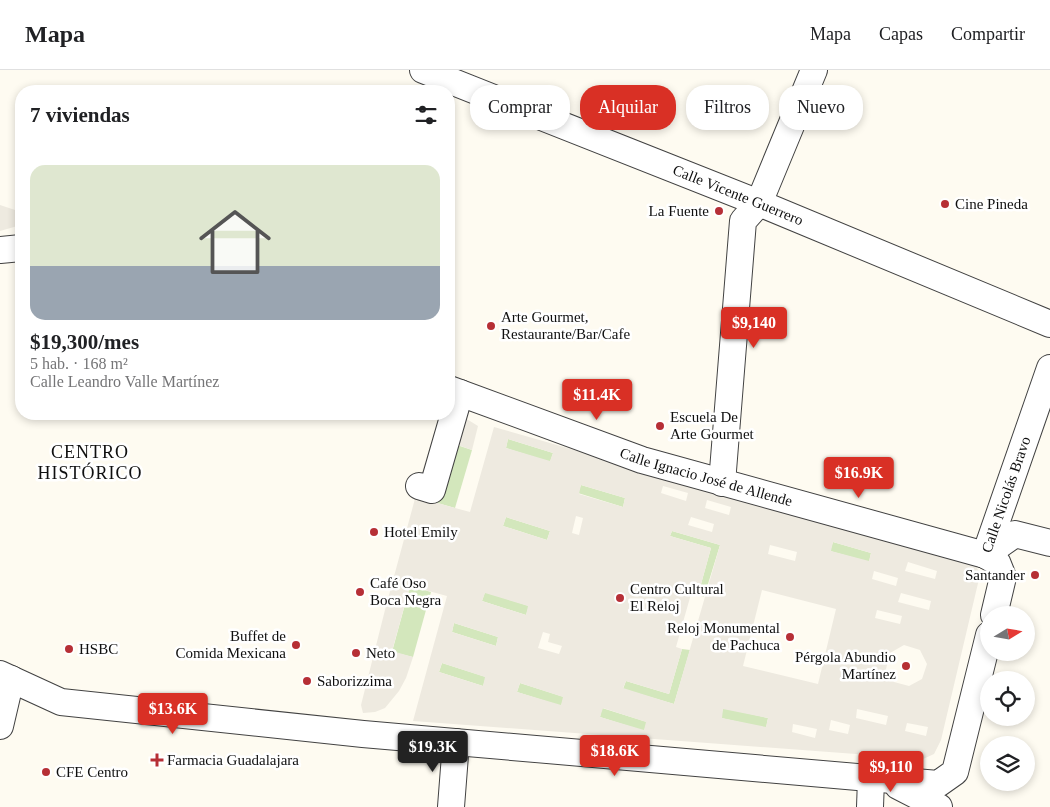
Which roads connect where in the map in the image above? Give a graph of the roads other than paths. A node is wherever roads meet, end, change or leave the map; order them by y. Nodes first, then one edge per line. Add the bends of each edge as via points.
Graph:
1 (423, 70) edge
2 (814, 70) edge
3 (759, 203) junction
4 (15, 249) edge
5 (0, 250) edge
6 (1050, 324) edge
7 (1050, 368) edge
8 (455, 391) edge
9 (448, 420) edge
10 (722, 483) junction
11 (419, 486) dead end
12 (1050, 543) edge
13 (985, 555) junction
14 (996, 606) edge
15 (983, 661) edge
16 (6, 677) edge
17 (0, 726) edge
18 (456, 742) junction
19 (880, 780) junction
20 (451, 807) edge
21 (870, 807) edge
22 (939, 807) edge

1 - 3 street, Calle Vicente Guerrero
2 - 3 street
3 - 6 street, Calle Vicente Guerrero
3 - 10 street via 744,221
4 - 5 street
7 - 13 street, Calle Nicolás Bravo
8 - 10 street, Calle Ignacio José de Allende via 642,460
9 - 11 street via 432,490
10 - 13 street, Calle Ignacio José de Allende
12 - 13 street via 1015,534
13 - 14 street, Calle Nicolás Bravo via 997,562 1003,577
15 - 19 street via 955,772 938,784
16 - 17 street
16 - 18 street via 61,702
18 - 19 street
18 - 20 street
19 - 21 street
19 - 22 street

